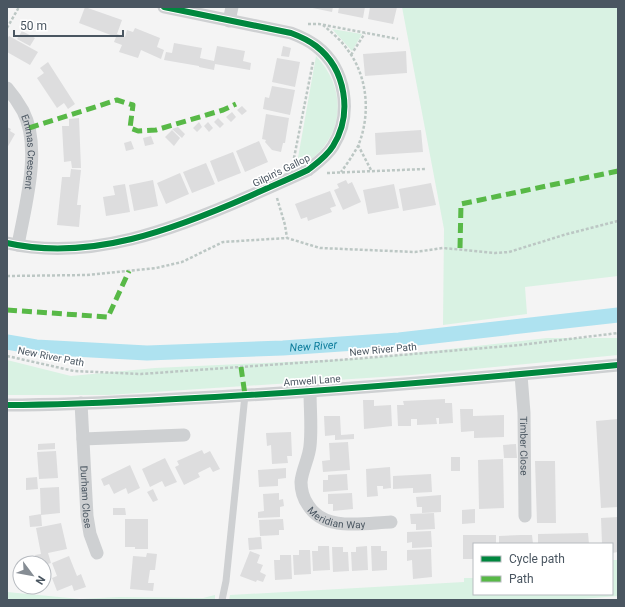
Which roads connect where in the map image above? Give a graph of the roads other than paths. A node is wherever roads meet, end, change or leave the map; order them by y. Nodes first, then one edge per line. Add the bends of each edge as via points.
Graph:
1 (164, 7) edge
2 (232, 7) edge
3 (229, 21) junction
4 (7, 88) edge
5 (12, 244) edge
6 (618, 365) edge
7 (521, 375) junction
8 (310, 391) junction
9 (245, 395) junction
10 (81, 404) junction
11 (7, 405) edge
12 (184, 435) dead end
13 (83, 439) junction
14 (525, 516) dead end
15 (391, 522) dead end
16 (97, 553) dead end
17 (222, 600) edge

1 - 3 street, Gilpin's Gallop
2 - 3 street
3 - 5 street, Gilpin's Gallop via 291,33 304,38 316,46 334,66 340,79 345,113 342,127 332,147 318,163 290,179 218,210 124,241 73,249 44,249
4 - 5 street, Emmas Crescent via 24,112 32,146 32,164
6 - 7 street, Amwell Lane
7 - 8 street, Amwell Lane
7 - 14 street, Timber Close
8 - 9 street, Amwell Lane
8 - 15 street, Meridian Way via 310,445 301,482 304,499 309,508 329,522
9 - 10 street, Amwell Lane
9 - 17 lane
10 - 11 street, Amwell Lane
10 - 13 street, Durham Close
12 - 13 street
13 - 16 street, Durham Close via 87,516

